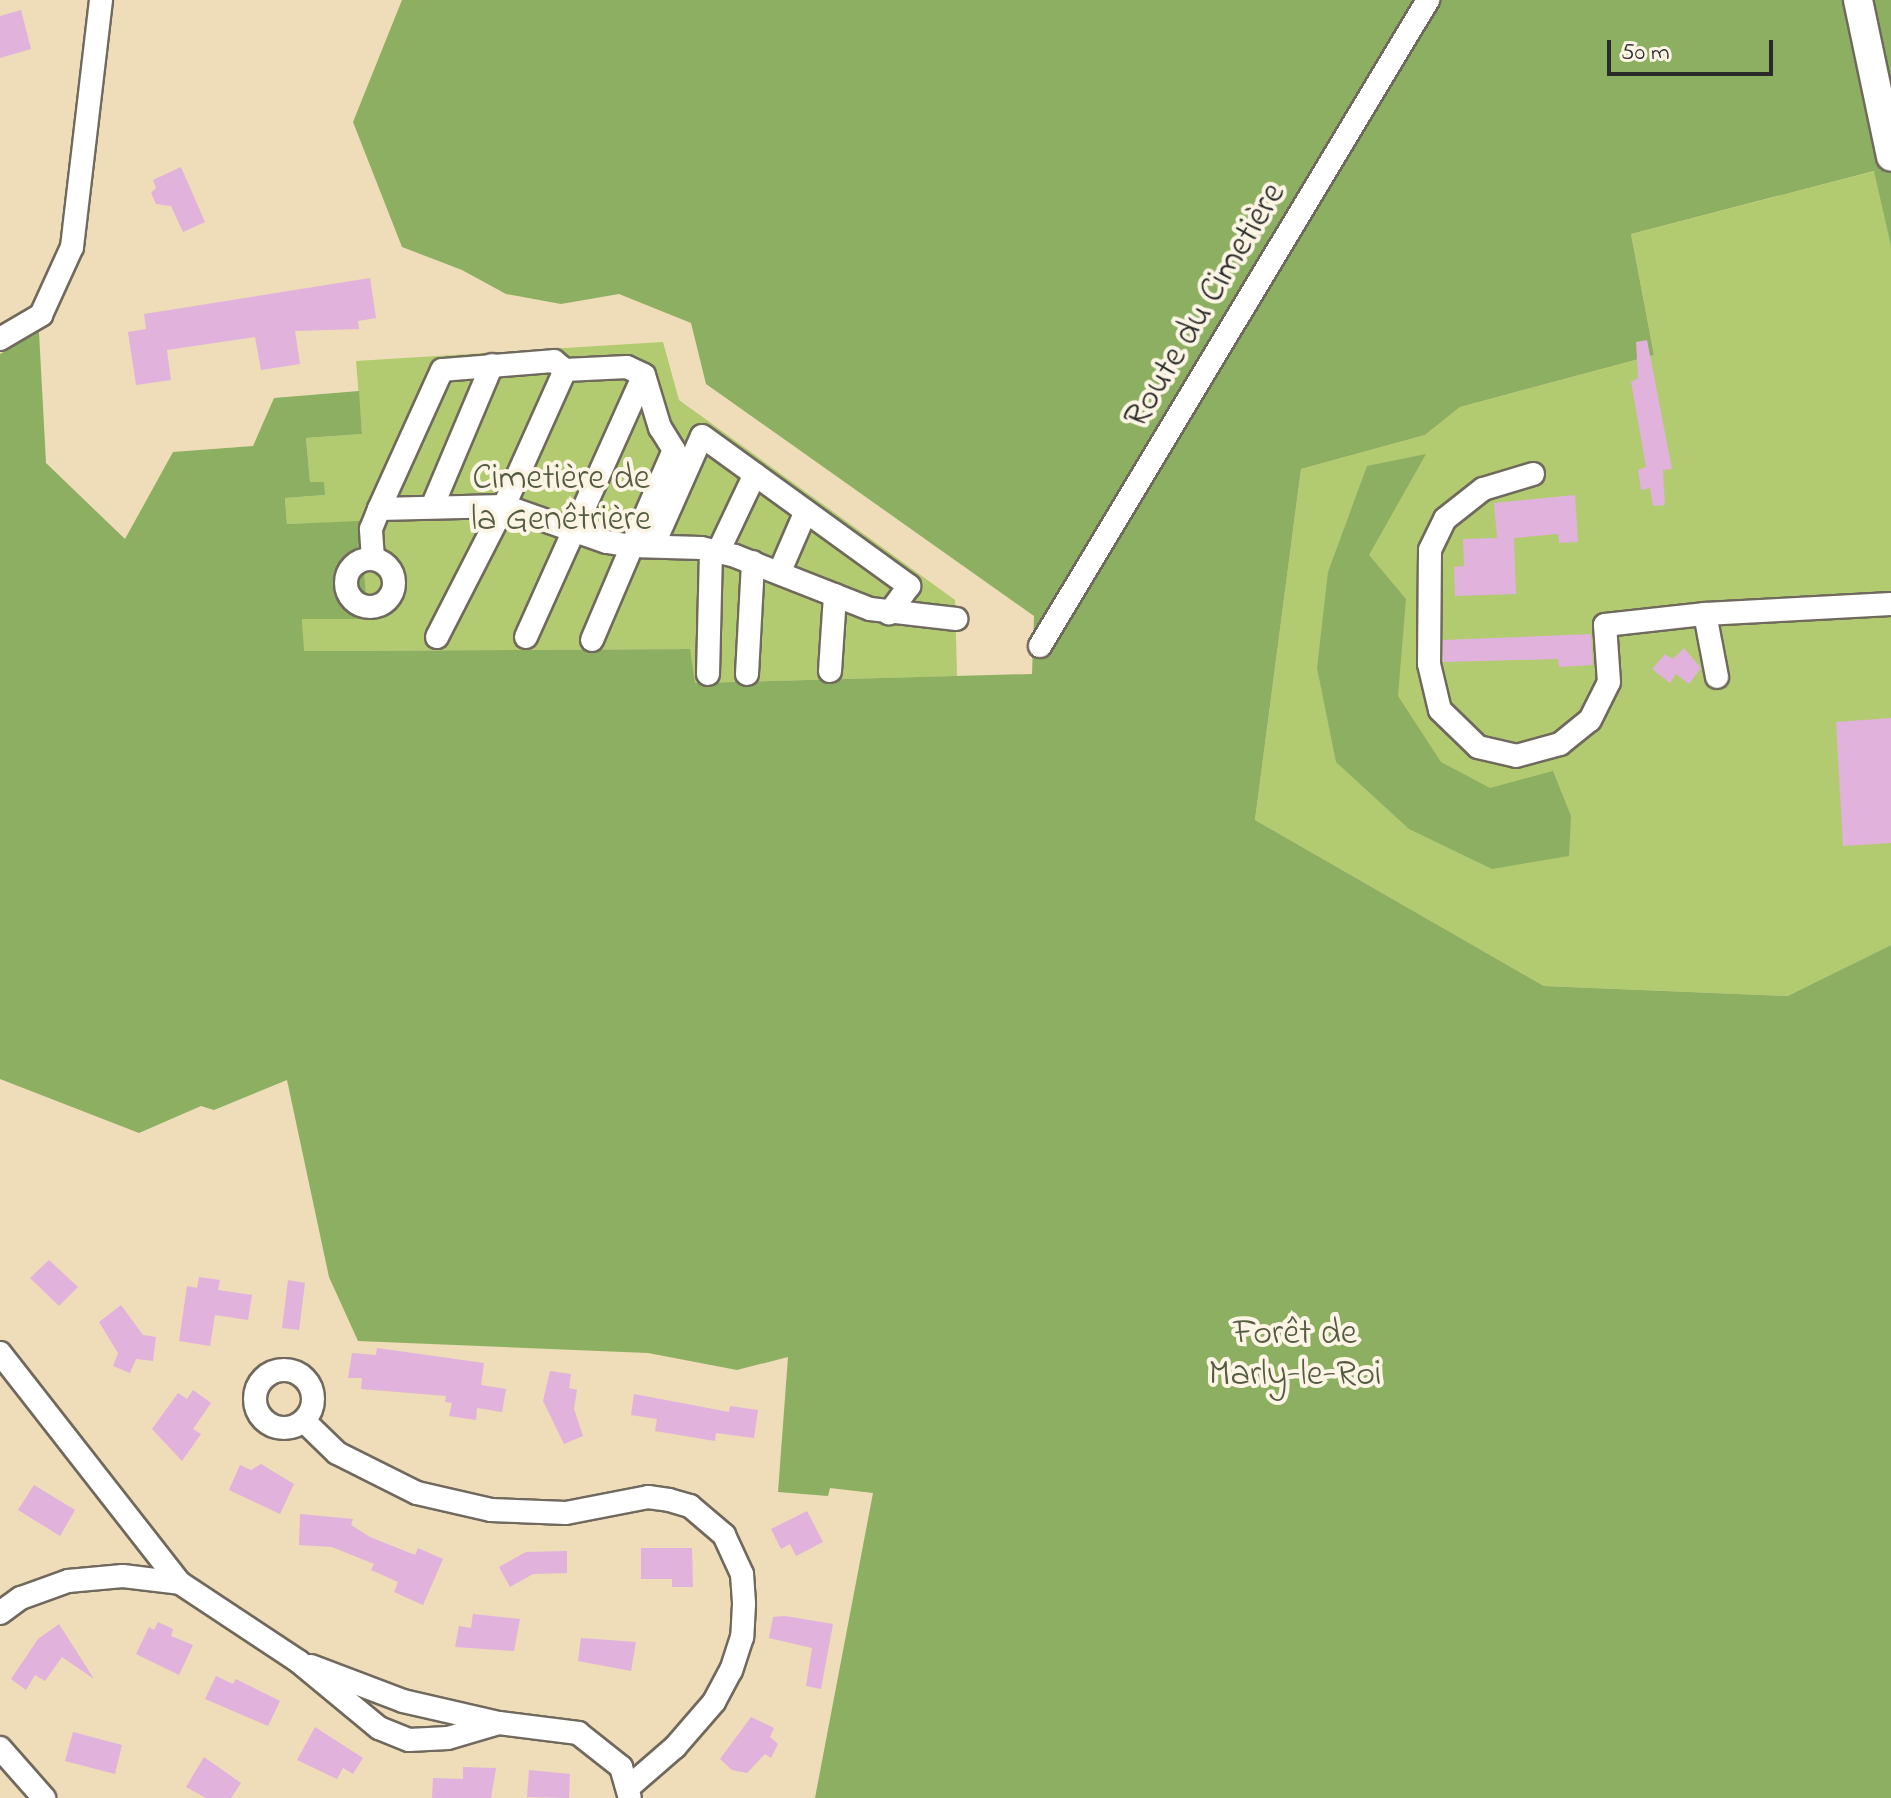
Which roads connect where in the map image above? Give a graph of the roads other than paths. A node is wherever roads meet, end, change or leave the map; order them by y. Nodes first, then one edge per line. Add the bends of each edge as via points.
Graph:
1 (101, 0) edge
2 (1428, 0) edge
3 (1858, 0) edge
4 (1891, 157) edge
5 (0, 339) edge
6 (492, 365) junction
7 (565, 370) junction
8 (644, 375) junction
9 (755, 474) junction
10 (1533, 474) dead end
11 (504, 506) junction
12 (432, 507) junction
13 (379, 509) junction
14 (806, 511) junction
15 (573, 532) junction
16 (643, 546) junction
17 (714, 552) junction
18 (373, 559) dead end
19 (753, 562) junction
20 (780, 571) junction
21 (835, 595) junction
22 (1891, 604) edge
23 (889, 614) junction
24 (1705, 614) junction
25 (956, 619) dead end
26 (437, 637) dead end
27 (526, 637) dead end
28 (592, 640) dead end
29 (1040, 646) dead end
30 (830, 671) dead end
31 (708, 674) dead end
32 (747, 674) dead end
33 (1717, 677) dead end
34 (0, 1353) edge
35 (304, 1421) dead end
36 (180, 1583) junction
37 (0, 1613) edge
38 (298, 1661) junction
39 (499, 1723) junction
40 (0, 1748) edge
41 (630, 1792) edge
42 (44, 1798) edge

1 - 5 street via 72,247 41,315
2 - 29 street, Route du Cimetière
3 - 4 main road
6 - 7 street via 554,361
6 - 12 street
6 - 13 street via 451,367 436,377
7 - 8 street via 627,367
7 - 11 street
8 - 15 street
8 - 16 street via 660,428 674,450
9 - 14 street
9 - 16 street via 702,436
9 - 17 street
10 - 24 street via 1483,489 1445,519 1430,550 1429,664 1440,710 1478,747 1516,756 1560,744 1590,720 1609,682 1605,625
11 - 12 street
11 - 15 street
11 - 26 street
12 - 13 street
13 - 18 street via 371,529
14 - 20 street
14 - 23 street via 909,586
15 - 16 street
15 - 27 street
16 - 17 street
16 - 28 street
17 - 19 street
17 - 31 street
19 - 20 street
19 - 32 street
20 - 21 street
21 - 23 street
21 - 30 street
22 - 24 street
23 - 25 street
24 - 33 street
34 - 36 street
35 - 41 street via 337,1453 417,1493 491,1510 566,1513 648,1497 690,1506 724,1535 742,1574 744,1604 742,1637 731,1670 714,1702
36 - 37 street via 123,1576 68,1581 21,1598
36 - 38 street
38 - 39 street via 403,1701
38 - 39 street via 379,1728 409,1740 448,1738
39 - 41 street via 578,1733 605,1751
40 - 42 street

